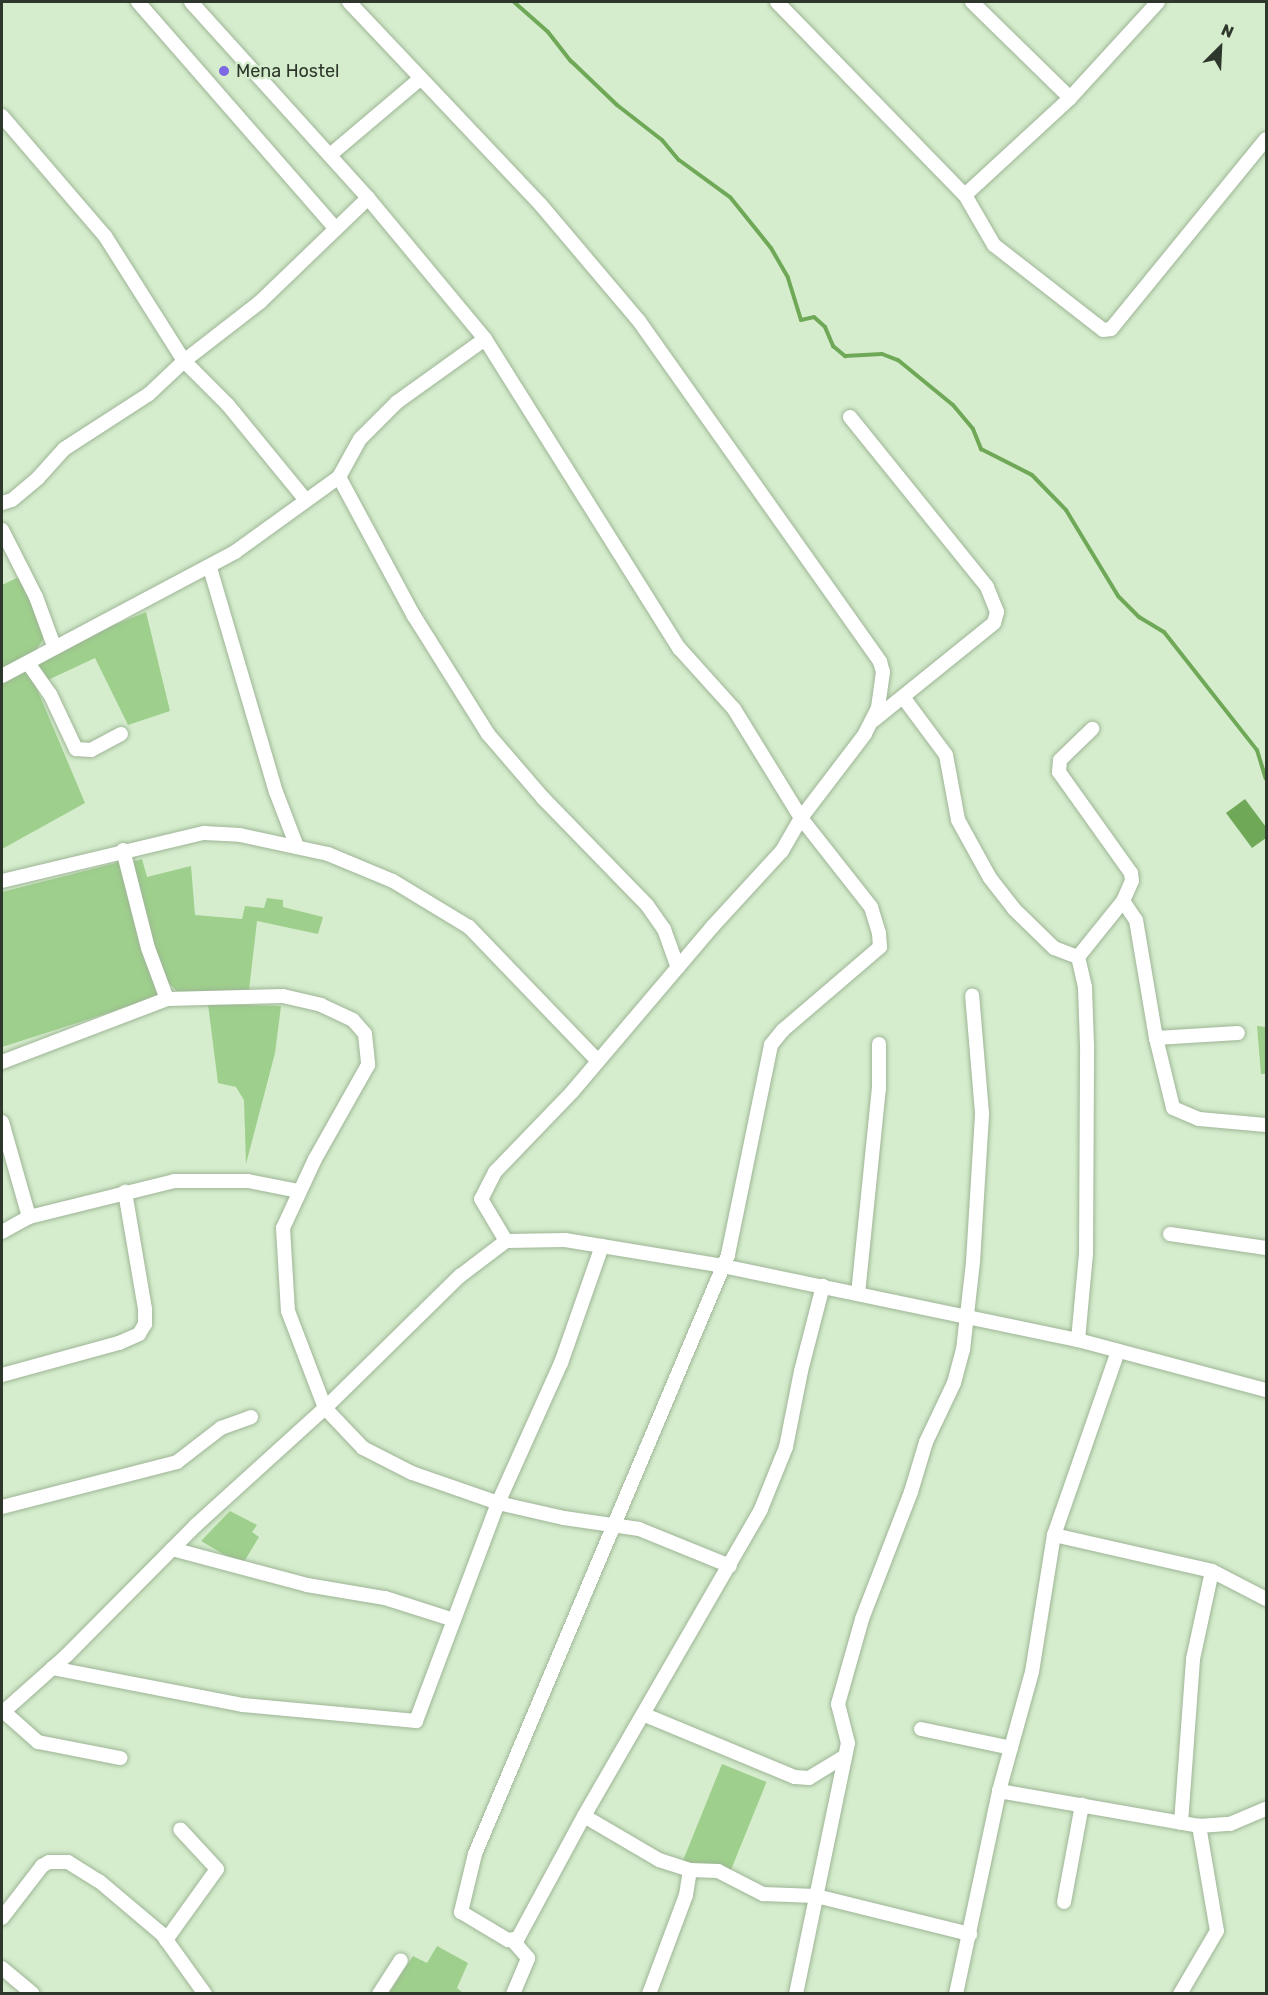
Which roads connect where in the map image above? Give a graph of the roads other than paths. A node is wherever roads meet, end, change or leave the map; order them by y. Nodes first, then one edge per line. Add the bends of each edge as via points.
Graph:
1 (138, 2) edge
2 (191, 2) edge
3 (349, 2) edge
4 (777, 2) edge
5 (972, 2) edge
6 (1158, 2) edge
7 (421, 78) junction
8 (1070, 98) junction
9 (2, 116) edge
10 (1266, 140) edge
11 (330, 155) junction
12 (965, 195) junction
13 (368, 198) junction
14 (336, 229) junction
15 (485, 339) junction
16 (184, 362) junction
17 (850, 417) dead end
18 (339, 477) junction
19 (305, 499) junction
20 (2, 503) edge
21 (2, 530) edge
22 (210, 568) junction
23 (54, 646) junction
24 (28, 663) junction
25 (2, 676) edge
26 (903, 697) junction
27 (871, 723) junction
28 (1092, 729) dead end
29 (121, 734) dead end
30 (801, 818) junction
31 (296, 844) junction
32 (123, 850) junction
33 (2, 881) edge
34 (1123, 901) junction
35 (1078, 957) junction
36 (678, 968) junction
37 (972, 995) dead end
38 (167, 999) junction
39 (1238, 1033) dead end
40 (1156, 1038) junction
41 (879, 1044) dead end
42 (597, 1060) junction
43 (2, 1062) edge
44 (2, 1122) edge
45 (1266, 1125) edge
46 (299, 1191) junction
47 (125, 1192) junction
48 (29, 1217) junction
49 (2, 1232) edge
50 (1170, 1234) dead end
51 (506, 1241) junction
52 (602, 1246) junction
53 (1266, 1248) edge
54 (723, 1266) junction
55 (823, 1286) junction
56 (858, 1294) junction
57 (968, 1318) junction
58 (1078, 1340) junction
59 (1118, 1352) junction
60 (2, 1375) edge
61 (1266, 1390) edge
62 (324, 1408) junction
63 (251, 1417) dead end
64 (498, 1503) junction
65 (2, 1507) edge
66 (615, 1524) junction
67 (1054, 1535) junction
68 (172, 1549) junction
69 (730, 1566) junction
70 (1212, 1571) junction
71 (1266, 1599) edge
72 (454, 1620) junction
73 (52, 1668) junction
74 (2, 1712) edge
75 (645, 1715) junction
76 (921, 1729) dead end
77 (1011, 1748) junction
78 (845, 1756) junction
79 (120, 1758) dead end
80 (999, 1791) junction
81 (1082, 1805) junction
82 (1266, 1809) edge
83 (584, 1816) junction
84 (1181, 1823) junction
85 (1199, 1826) junction
86 (180, 1829) dead end
87 (690, 1870) junction
88 (816, 1896) junction
89 (1064, 1902) dead end
90 (2, 1918) edge
91 (970, 1934) junction
92 (166, 1940) junction
93 (513, 1941) junction
94 (401, 1960) dead end
95 (2, 1968) edge
96 (33, 1994) edge
97 (205, 1994) edge
98 (379, 1994) edge
99 (513, 1994) edge
100 (649, 1994) edge
101 (796, 1994) edge
102 (956, 1994) edge
103 (1180, 1994) edge

1 - 14 street
2 - 11 street
3 - 7 street
4 - 12 street
5 - 8 street
6 - 8 street
7 - 11 street
7 - 27 street via 541,205 639,321 880,662 883,691
8 - 12 street
9 - 16 street via 105,236
10 - 12 street via 1108,331 994,245
11 - 13 street
13 - 14 street
13 - 15 street
14 - 16 street via 260,302
15 - 18 street via 397,402 360,439
15 - 30 street via 679,648 734,709
16 - 19 street via 228,405
16 - 20 street via 149,394 64,449 39,478
17 - 26 street via 980,579 997,612 994,623
18 - 19 street
18 - 36 street via 414,616 488,734 543,798 647,905 663,928
19 - 22 street
21 - 23 street via 36,597
22 - 23 street
22 - 31 street via 276,792
23 - 24 street
24 - 25 street
24 - 29 street via 50,694 76,749 91,750
26 - 27 street
26 - 35 street via 946,755 958,820 990,878 1014,909 1054,948
27 - 30 street
28 - 34 street via 1064,754 1058,766 1063,782 1131,873
30 - 36 street via 781,852
30 - 54 street via 871,907 880,947 774,1038 731,1246
31 - 32 street via 204,833
31 - 42 street via 367,868 469,927
32 - 33 street
32 - 38 street via 148,948
34 - 35 street
34 - 40 street via 1136,920
35 - 58 street via 1085,987 1087,1045 1086,1254
36 - 42 street
37 - 57 street via 982,1113
38 - 43 street
38 - 46 street via 298,999 353,1020 364,1034 368,1065
39 - 40 street
40 - 45 street via 1173,1108 1199,1119
41 - 56 street via 879,1089
42 - 51 street via 573,1091 509,1155 484,1190 482,1203
44 - 48 street
46 - 47 street via 230,1180 174,1181
46 - 62 street via 283,1228 288,1311
47 - 48 street
47 - 60 street via 145,1309 145,1324 139,1334
48 - 49 street
50 - 53 street
51 - 52 street via 543,1238
51 - 62 street via 460,1276
52 - 54 street
52 - 64 street via 561,1363
54 - 55 street
54 - 66 street
55 - 56 street
55 - 69 street via 784,1456
56 - 57 street
57 - 58 street
57 - 78 street via 954,1383 926,1442 862,1618 838,1704 848,1731
58 - 59 street
59 - 61 street
59 - 67 street
62 - 64 street via 363,1448 386,1462
62 - 68 street
63 - 65 street via 221,1428 188,1455 170,1464 93,1480
64 - 66 street via 564,1518
64 - 72 street
66 - 69 street via 656,1534
66 - 93 street via 484,1829 463,1898 463,1916
67 - 70 street
67 - 77 street via 1032,1672
68 - 72 street via 307,1585 385,1598
68 - 73 street
69 - 75 street
70 - 71 street
70 - 84 street via 1193,1659
72 - 73 street via 417,1719 410,1723 243,1705
73 - 74 street
74 - 79 street via 38,1742
75 - 78 street via 795,1778 809,1778
75 - 83 street
76 - 77 street
77 - 80 street
78 - 88 street
80 - 81 street
80 - 91 street
81 - 84 street
81 - 89 street
82 - 85 street via 1230,1824
83 - 87 street via 659,1860
83 - 93 street
84 - 85 street
85 - 103 street via 1217,1931
86 - 92 street via 217,1869
87 - 88 street via 718,1871 763,1894
87 - 100 street via 687,1895
88 - 91 street
88 - 101 street
90 - 92 street via 42,1866 68,1862 99,1881
91 - 102 street
92 - 97 street
93 - 99 street via 528,1958
94 - 98 street
95 - 96 street

